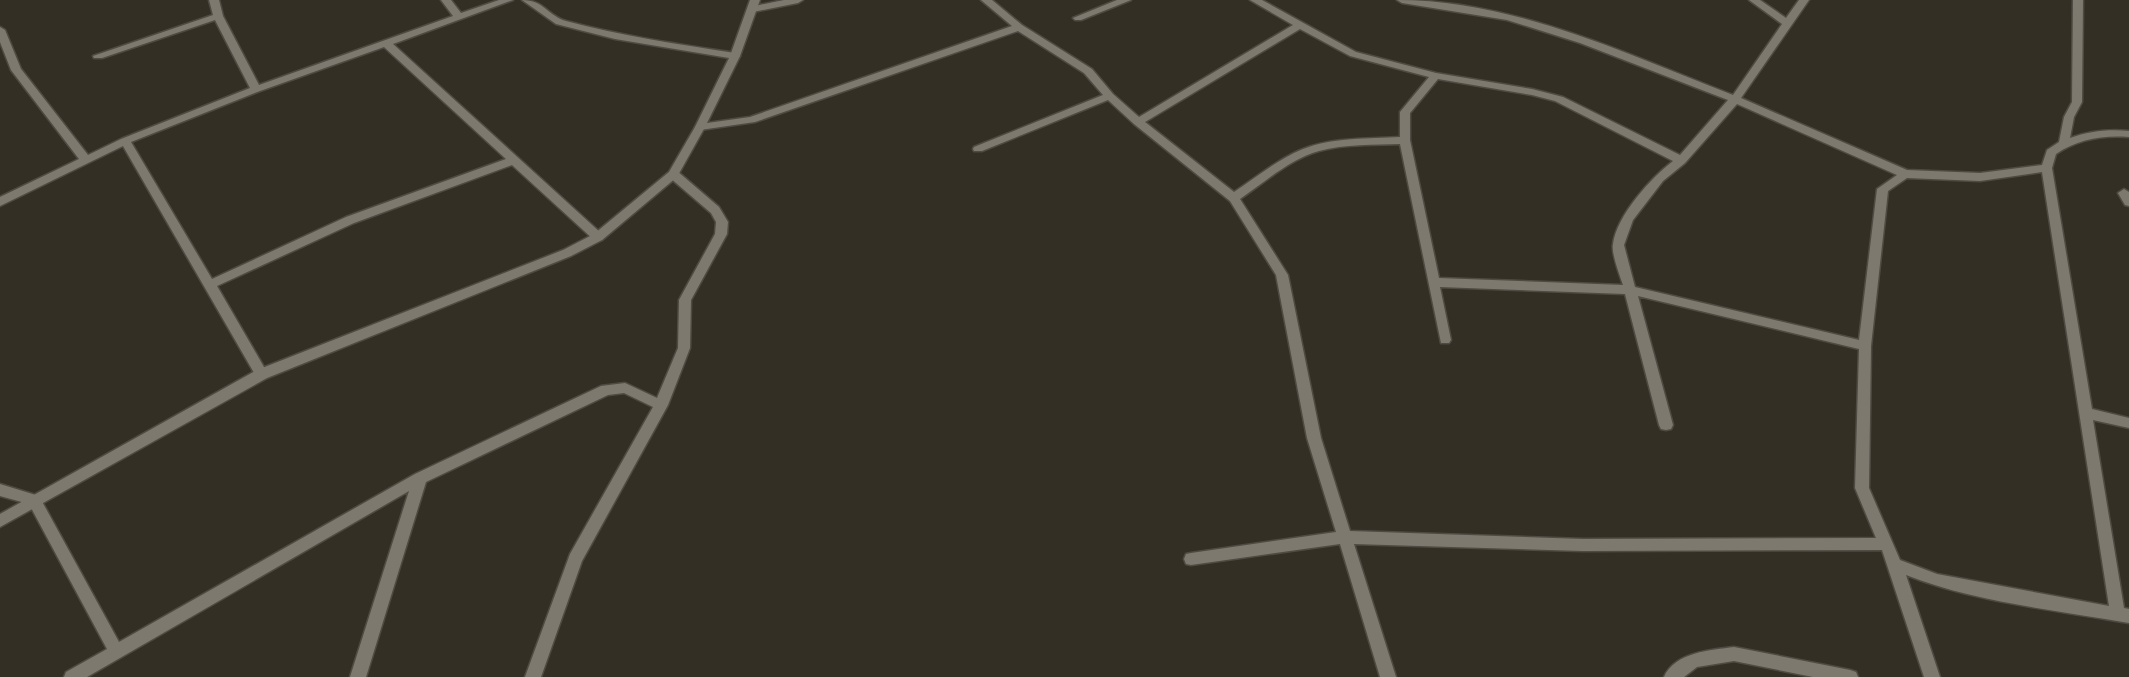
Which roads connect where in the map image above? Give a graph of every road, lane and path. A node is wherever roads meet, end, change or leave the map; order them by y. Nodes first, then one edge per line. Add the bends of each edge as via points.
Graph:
1 (214, 0) edge
2 (446, 0) edge
3 (508, 0) edge
4 (527, 0) edge
5 (798, 0) edge
6 (986, 0) edge
7 (1126, 0) edge
8 (1255, 0) edge
9 (1402, 0) edge
10 (1754, 0) edge
11 (1804, 0) edge
12 (2078, 0) edge
13 (1432, 3) edge
14 (754, 5) edge
15 (218, 16) junction
16 (459, 17) junction
17 (1078, 18) dead end
18 (1788, 24) junction
19 (1300, 25) junction
20 (1019, 26) junction
21 (0, 30) edge
22 (387, 44) junction
23 (98, 56) dead end
24 (735, 56) junction
25 (1436, 76) junction
26 (256, 89) junction
27 (1109, 96) junction
28 (1735, 99) junction
29 (1138, 122) junction
30 (700, 127) junction
31 (2129, 134) edge
32 (1405, 140) junction
33 (125, 141) junction
34 (2064, 142) junction
35 (978, 149) dead end
36 (86, 160) junction
37 (515, 160) junction
38 (1681, 160) junction
39 (2047, 168) junction
40 (673, 174) junction
41 (1905, 174) junction
42 (1234, 198) junction
43 (0, 202) edge
44 (598, 237) junction
45 (1435, 282) junction
46 (211, 284) junction
47 (1630, 290) junction
48 (1445, 340) dead end
49 (1865, 346) junction
50 (262, 374) junction
51 (661, 405) junction
52 (2085, 413) junction
53 (2129, 423) edge
54 (1666, 425) dead end
55 (420, 478) junction
56 (0, 490) edge
57 (34, 500) junction
58 (0, 521) edge
59 (1344, 537) junction
60 (1886, 544) junction
61 (1191, 559) dead end
62 (1894, 564) junction
63 (2123, 614) edge
64 (116, 651) junction
65 (72, 677) edge
66 (358, 677) edge
67 (533, 677) edge
68 (1388, 677) edge
69 (1672, 677) edge
70 (1850, 677) edge
71 (1932, 677) edge

1 - 15 street
2 - 16 street
3 - 16 street
4 - 24 street via 559,22 615,36
5 - 14 street
6 - 20 street
7 - 17 street
8 - 19 street
9 - 13 street
10 - 18 street
11 - 18 street
12 - 34 street via 2077,102 2069,117
13 - 28 street via 1509,17 1583,41
14 - 24 street
15 - 23 street
15 - 26 street
16 - 22 street
18 - 28 street
19 - 25 street via 1353,54
19 - 29 street
20 - 27 street via 1088,71
20 - 30 street via 751,120
21 - 36 street via 16,70
22 - 26 street
22 - 37 street
24 - 30 street
25 - 32 street via 1405,112
25 - 38 street via 1559,99
26 - 33 street
27 - 29 street
27 - 35 street
28 - 38 street
28 - 41 street
29 - 42 street
30 - 40 street
31 - 34 street
32 - 42 street via 1345,143 1315,149 1282,166
32 - 45 street
33 - 36 street
33 - 46 street
34 - 39 street via 2051,152
36 - 43 street
37 - 44 street
37 - 46 street via 350,220
38 - 47 street via 1659,178 1628,219 1618,244
39 - 41 street via 1980,177
39 - 52 street
40 - 44 street
40 - 51 street via 715,210 722,222 721,234 685,300 684,348
41 - 49 street via 1884,190
42 - 59 street via 1282,275 1314,438
44 - 50 street via 567,253
45 - 47 street
45 - 48 street
46 - 50 street
47 - 49 street
47 - 54 street
49 - 60 street via 1862,488
50 - 57 street
51 - 55 street via 626,388 606,390
51 - 67 street via 576,559
52 - 53 street
52 - 63 street
55 - 64 street
55 - 66 street
56 - 57 street
57 - 58 street
57 - 64 street
59 - 60 street via 1583,545
59 - 61 street
59 - 68 street
60 - 62 street
62 - 63 street via 1936,580 1972,588
62 - 71 street
64 - 65 street
69 - 70 street via 1694,660 1734,654

